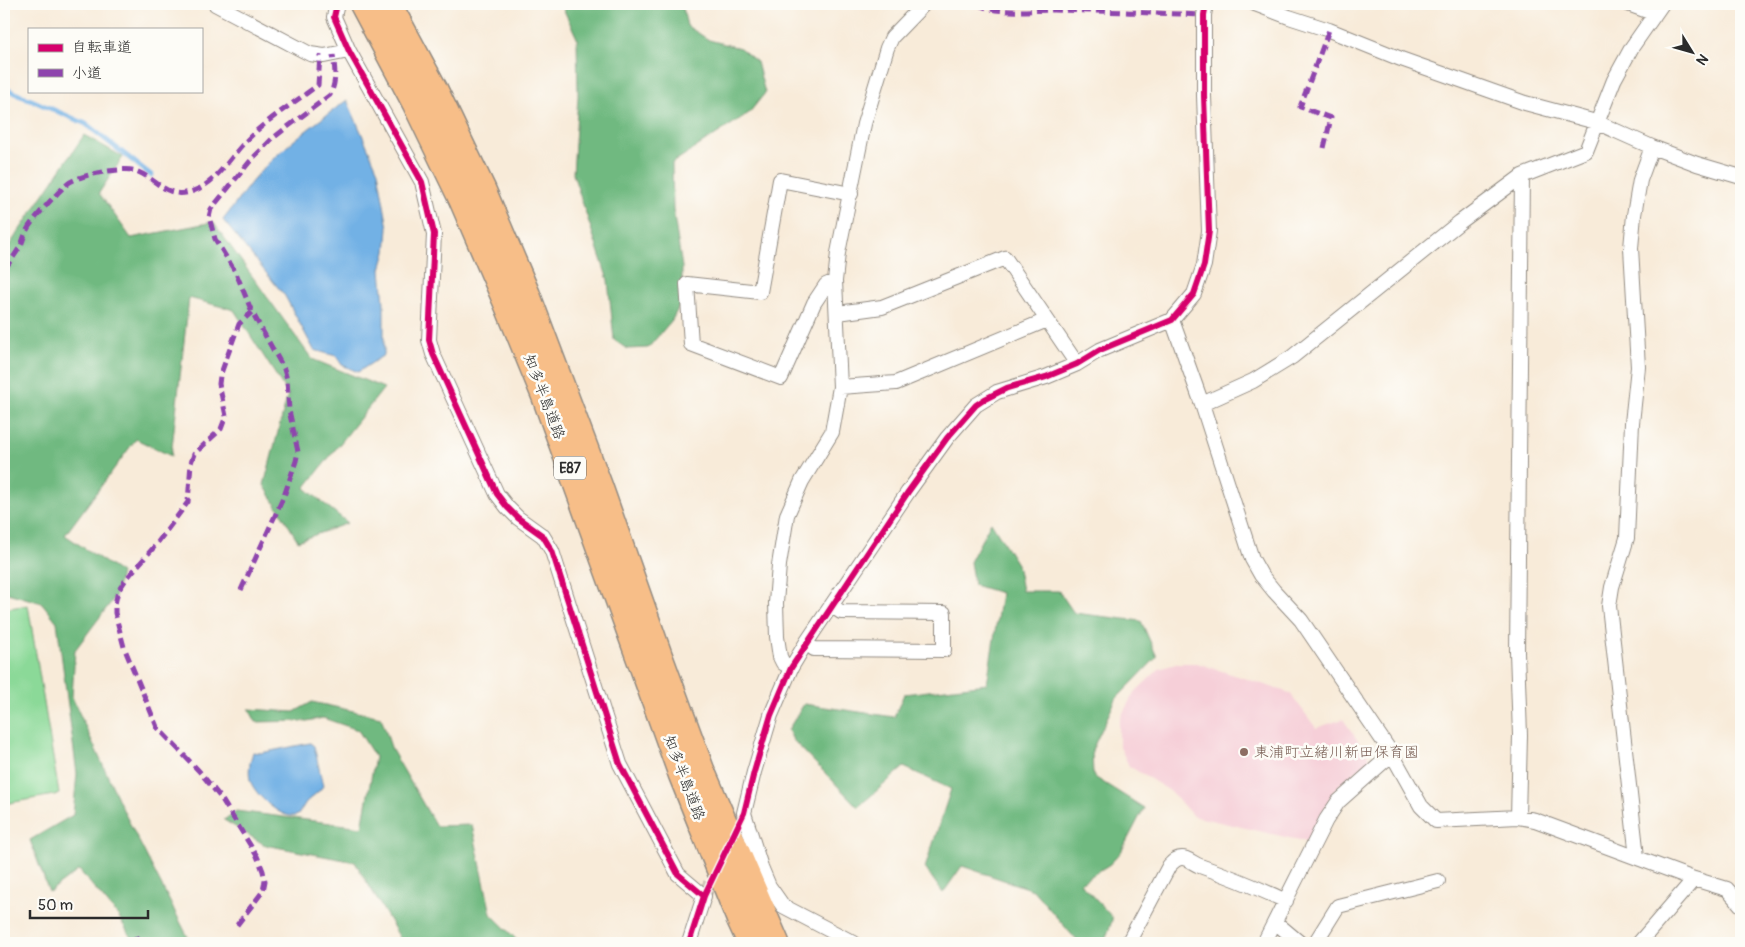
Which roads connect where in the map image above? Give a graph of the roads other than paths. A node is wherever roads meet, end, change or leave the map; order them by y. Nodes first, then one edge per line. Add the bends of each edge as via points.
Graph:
1 (215, 4) edge
2 (337, 4) edge
3 (362, 4) edge
4 (388, 4) edge
5 (924, 4) edge
6 (1206, 4) edge
7 (1255, 4) edge
8 (1628, 4) edge
9 (1658, 9) edge
10 (349, 51) junction
11 (1596, 122) junction
12 (1652, 147) junction
13 (1522, 176) junction
14 (1741, 177) edge
15 (851, 194) junction
16 (835, 281) junction
17 (838, 312) junction
18 (1047, 320) junction
19 (1172, 320) junction
20 (1077, 364) junction
21 (840, 387) junction
22 (1202, 404) junction
23 (832, 606) junction
24 (806, 643) junction
25 (791, 668) junction
26 (1392, 754) junction
27 (1518, 817) junction
28 (1637, 857) junction
29 (1694, 879) junction
30 (1438, 881) dead end
31 (1286, 901) junction
32 (1741, 905) edge
33 (1275, 922) junction
34 (1319, 941) edge
35 (689, 943) edge
36 (751, 943) edge
37 (776, 943) edge
38 (854, 943) edge
39 (1128, 943) edge
40 (1264, 943) edge
41 (1300, 943) edge
42 (1639, 943) edge

1 - 10 street via 310,54 324,56
2 - 10 street via 334,17
3 - 36 highway, 知多半島道路 / E87 via 416,104 508,303 545,396 682,775
4 - 37 highway, 知多半島道路 / E87 via 482,189 527,295 701,770
5 - 15 street via 892,37 887,48 864,124
6 - 19 street via 1207,247 1194,294
7 - 11 street via 1525,103
8 - 9 street
9 - 11 street via 1614,80
10 - 35 street via 422,182 434,234 429,333 433,354 497,494 518,518 543,536 552,551 620,764 678,874 704,896
11 - 12 street
11 - 13 street via 1586,151
12 - 14 street
12 - 28 street via 1640,180 1631,248 1638,367 1627,538 1609,606
13 - 22 street via 1292,357 1253,381
13 - 27 street via 1516,652 1520,735
15 - 16 street
15 - 16 street via 780,180 760,292 687,284 691,344 781,378 814,303 826,285
16 - 17 street
17 - 18 street via 882,308 1005,258
17 - 21 street
18 - 20 street
18 - 21 street via 896,383
19 - 20 street via 1100,350
19 - 22 street
20 - 23 street via 997,392 976,405 908,492
21 - 25 street via 832,432 802,482 787,515 777,593 777,637 780,657
22 - 26 street via 1252,559 1301,620
23 - 24 street
23 - 24 street via 841,612 944,614 944,650 814,649
24 - 25 street
25 - 38 street via 772,715 744,813 761,867 783,906
26 - 27 street via 1421,806 1436,821
26 - 31 street via 1338,802
27 - 28 street via 1535,820
28 - 29 street
29 - 32 street via 1727,889
29 - 42 street
30 - 34 street via 1338,906
31 - 33 street
31 - 39 street via 1180,858 1169,866
33 - 40 street
33 - 41 street

